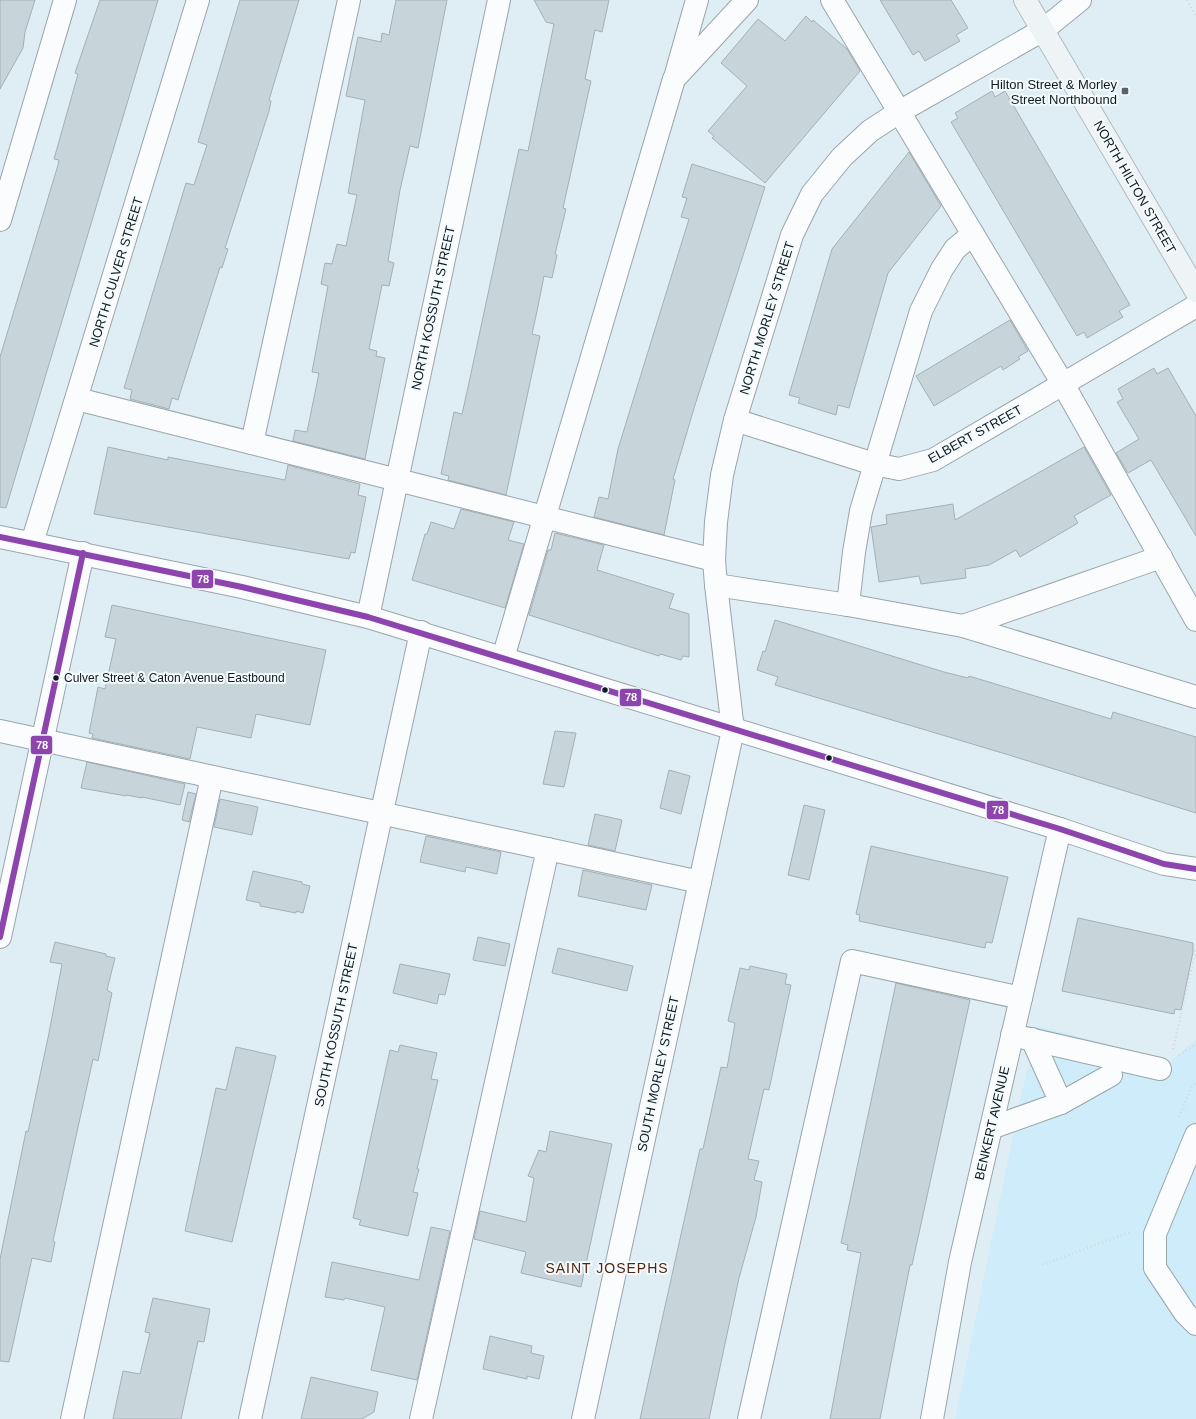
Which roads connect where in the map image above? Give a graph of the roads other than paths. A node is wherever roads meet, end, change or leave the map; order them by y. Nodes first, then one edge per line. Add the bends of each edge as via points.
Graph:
1 (65, 0) edge
2 (198, 0) edge
3 (348, 0) edge
4 (499, 0) edge
5 (697, 0) edge
6 (747, 0) edge
7 (832, 0) edge
8 (1025, 0) edge
9 (1080, 0) edge
10 (1043, 30) junction
11 (674, 79) junction
12 (899, 112) junction
13 (0, 220) edge
14 (973, 234) junction
15 (1196, 291) edge
16 (1196, 306) edge
17 (1063, 384) junction
18 (77, 399) junction
19 (735, 420) junction
20 (252, 443) junction
21 (874, 464) junction
22 (397, 480) junction
23 (545, 517) junction
24 (0, 537) edge
25 (32, 543) junction
26 (83, 553) junction
27 (1161, 557) junction
28 (714, 560) junction
29 (716, 585) junction
30 (848, 605) junction
31 (368, 617) junction
32 (1196, 620) edge
33 (963, 626) junction
34 (421, 632) junction
35 (503, 658) junction
36 (1196, 697) edge
37 (733, 730) junction
38 (0, 731) edge
39 (43, 740) junction
40 (212, 777) junction
41 (382, 814) junction
42 (1060, 829) junction
43 (548, 849) junction
44 (1196, 869) edge
45 (700, 882) junction
46 (0, 937) edge
47 (1021, 998) junction
48 (1022, 1037) junction
49 (1170, 1060) road end
50 (1111, 1075) dead end
51 (1061, 1102) junction
52 (991, 1128) junction
53 (1196, 1135) edge
54 (1196, 1324) edge
55 (72, 1419) edge
56 (250, 1419) edge
57 (421, 1419) edge
58 (583, 1419) edge
59 (749, 1419) edge
60 (932, 1419) edge

1 - 13 street
2 - 18 street, NORTH CULVER STREET
3 - 20 street
4 - 22 street, NORTH KOSSUTH STREET
5 - 11 street
6 - 11 street
7 - 12 street
8 - 10 main road, NORTH HILTON STREET
9 - 10 street, NORTH MORLEY STREET
10 - 12 street, NORTH MORLEY STREET
10 - 15 main road, NORTH HILTON STREET
11 - 23 street
12 - 14 street
12 - 19 street, NORTH MORLEY STREET via 870,130 842,157 812,194 792,235
14 - 17 street
14 - 21 street via 955,249 921,311
16 - 17 street, ELBERT STREET
17 - 21 street, ELBERT STREET via 933,460 899,469
17 - 27 street
18 - 20 street
18 - 25 street, NORTH CULVER STREET
19 - 21 street, ELBERT STREET
19 - 28 street, NORTH MORLEY STREET via 722,475
20 - 22 street
21 - 30 street via 861,511
22 - 23 street
22 - 31 street, NORTH KOSSUTH STREET
23 - 28 street
23 - 35 street
24 - 25 street
25 - 26 street
26 - 31 street
26 - 39 street
27 - 32 street
27 - 33 street
28 - 29 street, NORTH MORLEY STREET
29 - 30 street
29 - 37 street, NORTH MORLEY STREET
30 - 33 street
31 - 34 street
33 - 36 street
34 - 35 street
34 - 41 street, SOUTH KOSSUTH STREET
35 - 37 street
37 - 42 street
37 - 45 street, SOUTH MORLEY STREET
38 - 39 street
39 - 40 street
39 - 46 street
40 - 41 street
40 - 55 street
41 - 43 street
41 - 56 street, SOUTH KOSSUTH STREET
42 - 44 street via 1164,864
42 - 47 street, BENKERT AVENUE
43 - 45 street
43 - 57 street
45 - 58 street, SOUTH MORLEY STREET
47 - 48 street, BENKERT AVENUE
47 - 59 street via 852,961
48 - 49 street
48 - 51 street
48 - 52 street, BENKERT AVENUE
50 - 51 street
51 - 52 street
52 - 60 street, BENKERT AVENUE via 960,1262
53 - 54 street via 1155,1234 1155,1268 1185,1313

